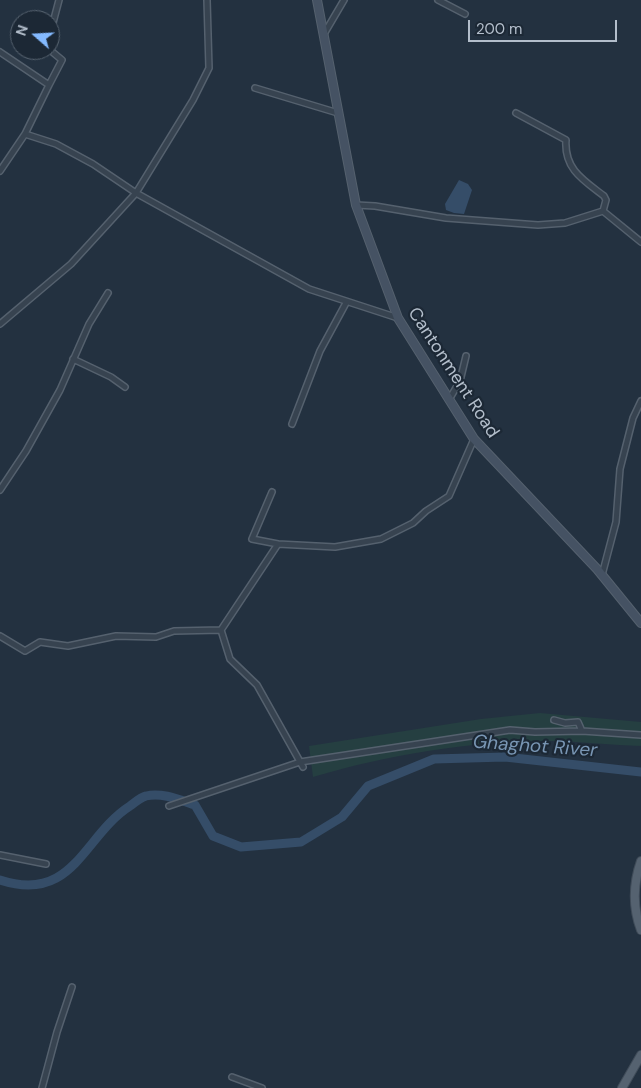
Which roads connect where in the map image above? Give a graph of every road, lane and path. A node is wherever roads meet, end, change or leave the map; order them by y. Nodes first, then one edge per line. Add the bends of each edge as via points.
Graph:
1 (207, 0) edge
2 (317, 0) edge
3 (344, 0) edge
4 (438, 0) edge
5 (465, 14) dead end
6 (323, 34) junction
7 (0, 52) edge
8 (60, 58) edge
9 (49, 84) junction
10 (255, 88) dead end
11 (338, 113) junction
12 (516, 113) dead end
13 (25, 134) junction
14 (0, 171) edge
15 (136, 193) junction
16 (356, 205) junction
17 (603, 211) junction
18 (641, 242) edge
19 (108, 293) dead end
20 (346, 303) junction
21 (398, 318) junction
22 (0, 324) edge
23 (466, 356) dead end
24 (74, 360) junction
25 (125, 387) dead end
26 (450, 398) junction
27 (641, 400) edge
28 (292, 424) dead end
29 (474, 439) junction
30 (0, 490) edge
31 (272, 492) dead end
32 (278, 544) junction
33 (602, 575) junction
34 (641, 623) edge
35 (221, 630) junction
36 (0, 636) edge
37 (554, 720) dead end
38 (582, 731) junction
39 (641, 734) edge
40 (302, 764) junction
41 (169, 806) dead end
42 (0, 855) edge
43 (641, 861) edge
44 (46, 864) dead end
45 (641, 930) edge
46 (72, 987) dead end
47 (641, 1055) edge
48 (232, 1077) dead end
49 (42, 1088) edge
50 (262, 1088) edge
51 (622, 1088) edge

1 - 15 street via 209,68
2 - 6 street, Cantonment Road
3 - 6 street
4 - 5 street
6 - 11 street, Cantonment Road
7 - 9 street
8 - 9 street
9 - 13 street
10 - 11 street
11 - 16 street, Cantonment Road
12 - 17 street via 566,140 565,149 575,174 604,196
13 - 14 street
13 - 15 street via 56,144
15 - 20 street via 309,289
15 - 22 street via 70,264
16 - 17 street via 446,218 538,225 565,223
16 - 21 street, Cantonment Road
17 - 18 street
19 - 24 street via 89,324
20 - 21 street
20 - 28 street via 320,351
21 - 26 street, Cantonment Road
23 - 26 street via 460,381
24 - 25 street
24 - 30 street via 26,451
26 - 29 street, Cantonment Road
27 - 33 street via 620,468 616,522
29 - 32 street via 450,496 412,523 381,539 334,547
29 - 33 street, Cantonment Road
31 - 32 street via 252,540
32 - 35 street
33 - 34 street, Cantonment Road
35 - 36 street via 174,631 156,637 116,636 68,646 40,642 25,651
35 - 40 street via 230,659 257,685
37 - 38 street via 578,722
38 - 39 street
38 - 40 street via 510,730
40 - 41 street
42 - 44 street
43 - 45 main road via 635,877 634,896
46 - 49 street
47 - 51 main road
48 - 50 street

